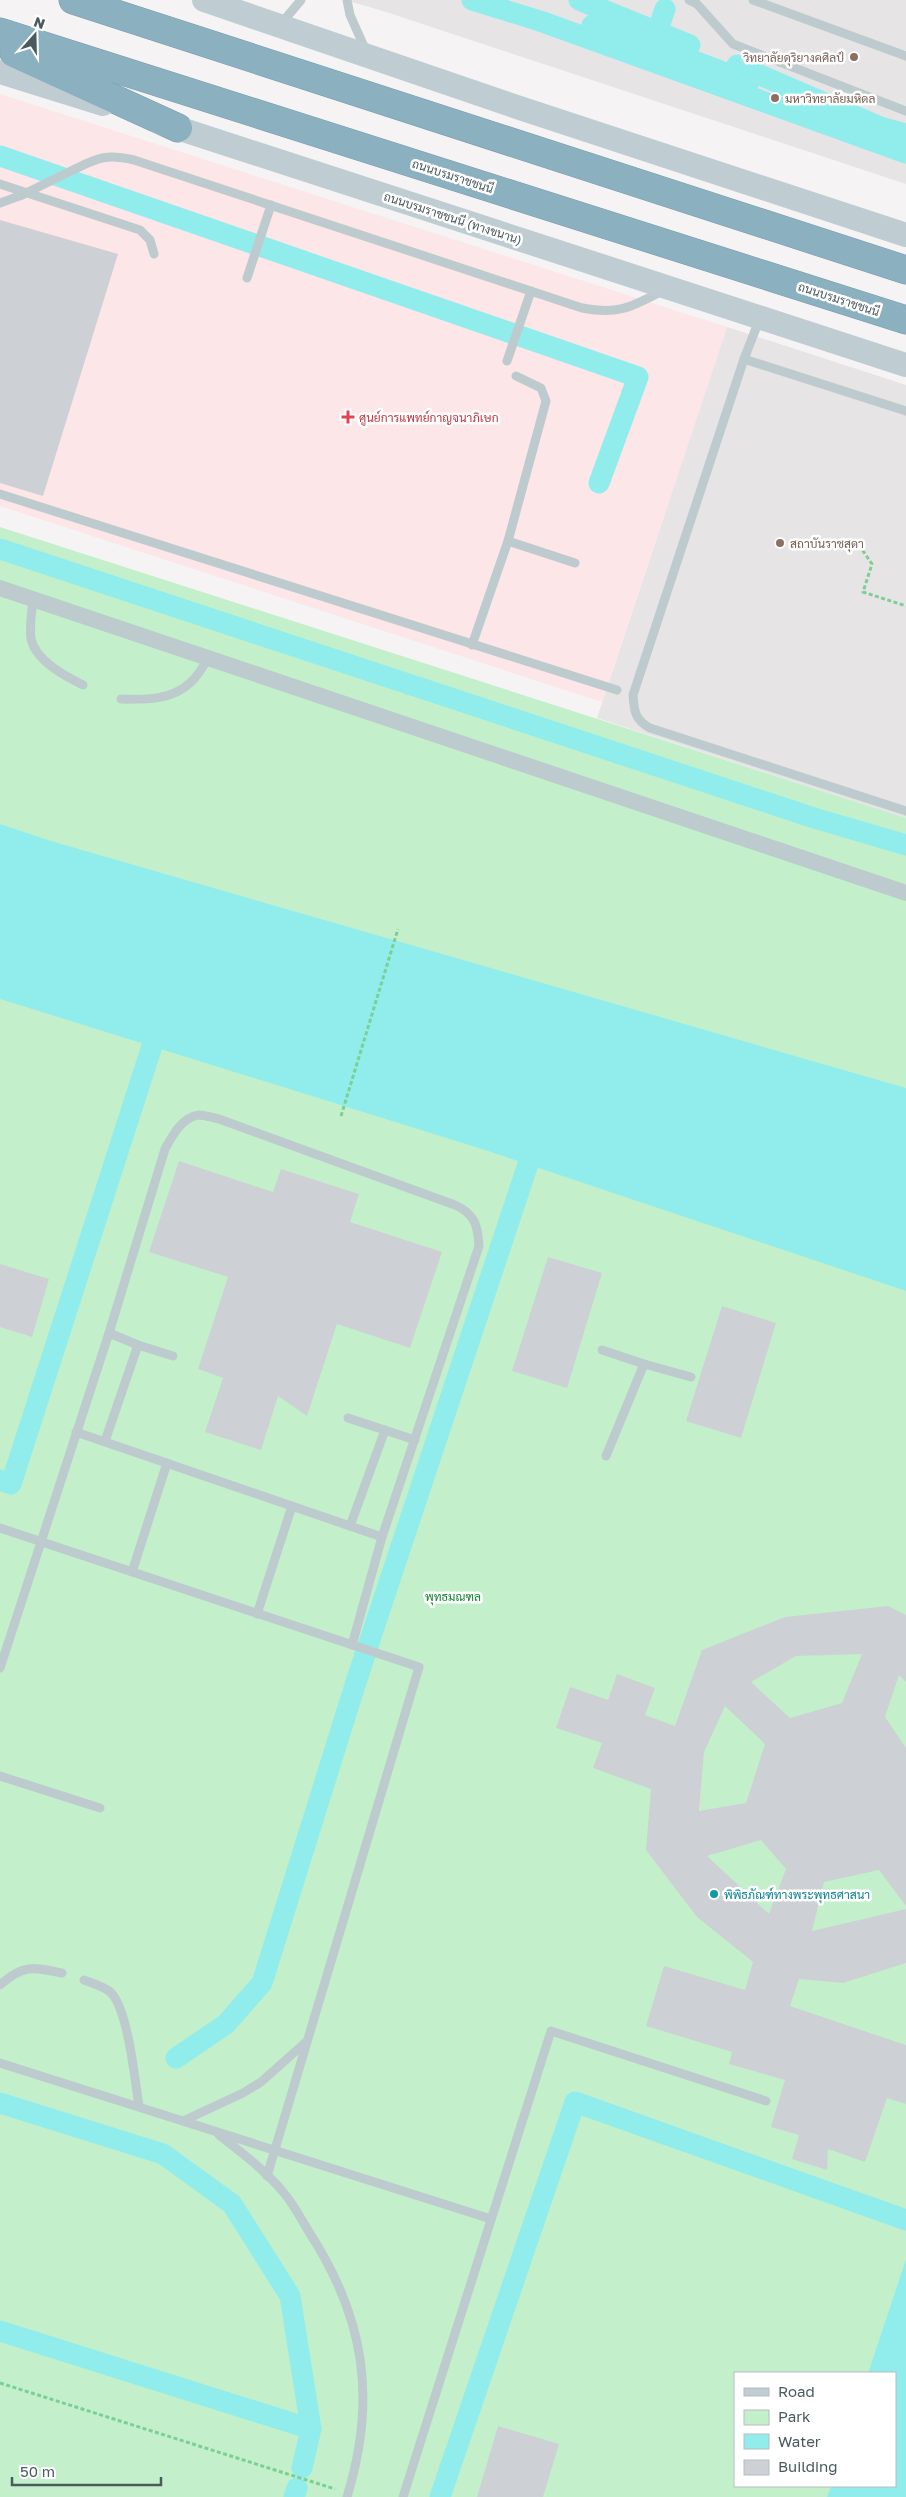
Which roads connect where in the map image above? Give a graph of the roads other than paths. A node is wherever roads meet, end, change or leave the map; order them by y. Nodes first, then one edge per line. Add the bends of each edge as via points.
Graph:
1 (73, 0) edge
2 (204, 0) edge
3 (301, 0) edge
4 (347, 0) edge
5 (689, 0) edge
6 (753, 0) edge
7 (280, 25) junction
8 (0, 32) edge
9 (0, 47) edge
10 (369, 56) junction
11 (906, 56) edge
12 (0, 72) edge
13 (906, 111) edge
14 (178, 128) junction
15 (0, 184) edge
16 (0, 203) edge
17 (271, 205) junction
18 (906, 235) edge
19 (154, 254) dead end
20 (906, 270) edge
21 (247, 278) dead end
22 (668, 287) junction
23 (531, 292) junction
24 (760, 317) junction
25 (906, 320) edge
26 (744, 359) junction
27 (507, 361) dead end
28 (906, 364) edge
29 (516, 376) dead end
30 (906, 411) edge
31 (0, 494) edge
32 (508, 541) junction
33 (575, 563) dead end
34 (0, 588) edge
35 (33, 599) junction
36 (472, 645) junction
37 (209, 657) junction
38 (83, 685) dead end
39 (617, 690) dead end
40 (121, 699) dead end
41 (906, 811) edge
42 (906, 893) edge
43 (109, 1333) junction
44 (138, 1345) junction
45 (602, 1350) dead end
46 (173, 1356) dead end
47 (644, 1364) junction
48 (691, 1377) dead end
49 (348, 1418) dead end
50 (385, 1430) junction
51 (76, 1432) junction
52 (415, 1440) junction
53 (105, 1442) junction
54 (606, 1456) dead end
55 (168, 1463) junction
56 (292, 1506) junction
57 (350, 1526) junction
58 (0, 1528) edge
59 (382, 1537) junction
60 (42, 1542) junction
61 (132, 1572) junction
62 (257, 1614) junction
63 (352, 1645) junction
64 (0, 1668) edge
65 (0, 1776) edge
66 (100, 1808) dead end
67 (62, 1973) dead end
68 (84, 1980) dead end
69 (0, 1984) edge
70 (307, 2041) junction
71 (0, 2063) edge
72 (766, 2101) dead end
73 (139, 2106) junction
74 (184, 2121) junction
75 (215, 2132) junction
76 (275, 2149) junction
77 (267, 2176) junction
78 (491, 2219) junction
79 (347, 2495) edge
80 (403, 2497) edge

1 - 20 highway
2 - 7 main road
3 - 7 lane
4 - 10 lane via 356,32
5 - 13 lane via 697,4 733,44
6 - 11 lane
7 - 10 main road
8 - 25 highway, ถนนบรมราชชนนี
9 - 14 highway
10 - 18 main road
12 - 14 main road, ถนนบรมราชชนนี (ทางขนาน)
14 - 22 main road, ถนนบรมราชชนนี (ทางขนาน)
15 - 19 lane via 134,227 150,240
16 - 17 lane, bridge via 98,158 113,156
17 - 21 lane
17 - 23 lane
22 - 23 lane via 626,310 600,312
22 - 24 main road, ถนนบรมราชชนนี (ทางขนาน)
23 - 27 lane
24 - 26 lane
24 - 28 main road, ถนนบรมราชชนนี (ทางขนาน)
26 - 30 lane
26 - 41 lane via 633,696 636,717 650,728
29 - 32 lane via 541,388 546,401
31 - 36 lane
32 - 33 lane
32 - 36 lane
34 - 35 street
35 - 37 street
35 - 38 lane via 31,639 40,654 60,673
36 - 39 lane
37 - 40 lane via 191,682 169,695 145,700
37 - 42 street via 682,820
43 - 44 lane
43 - 51 lane
43 - 52 lane via 165,1149 185,1122 198,1115 219,1119 455,1205 466,1210 475,1220 478,1246
44 - 46 lane
44 - 53 lane
45 - 47 lane
47 - 48 lane
47 - 54 lane
49 - 50 lane
50 - 52 lane
50 - 57 lane
51 - 53 lane
51 - 60 lane
52 - 59 lane
53 - 55 lane
55 - 56 lane
55 - 61 lane
56 - 57 lane
56 - 62 lane
57 - 59 lane
58 - 60 lane
59 - 63 lane
60 - 61 lane
60 - 64 lane
61 - 62 lane
62 - 63 lane
63 - 70 lane via 418,1667
65 - 66 lane
67 - 69 lane via 36,1967 23,1969
68 - 73 lane via 110,1991 118,2001
70 - 74 lane via 261,2082
70 - 76 lane
71 - 73 lane
72 - 78 lane via 551,2031
73 - 74 lane
74 - 75 lane
75 - 76 lane
75 - 77 lane
76 - 77 lane
76 - 78 lane
77 - 79 lane via 285,2193 314,2239 336,2278 353,2322 363,2380 362,2433
78 - 80 lane

